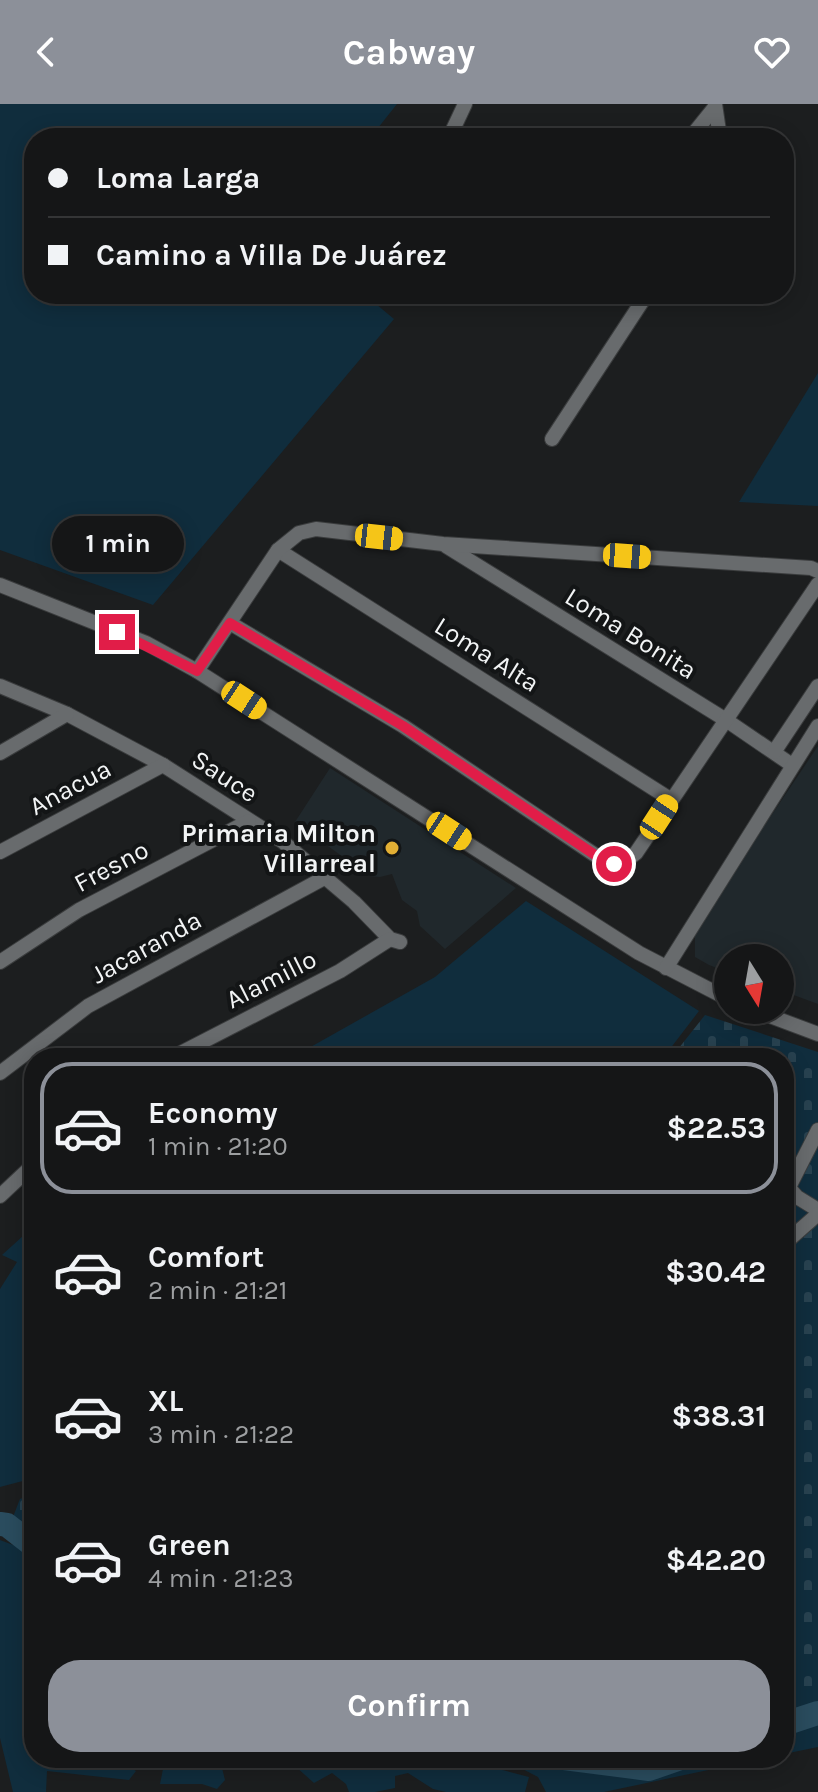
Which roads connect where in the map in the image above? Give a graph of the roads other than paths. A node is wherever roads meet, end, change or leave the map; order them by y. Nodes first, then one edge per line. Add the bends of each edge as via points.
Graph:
1 (465, 104) edge
2 (715, 106) edge
3 (454, 128) edge
4 (698, 128) edge
5 (718, 128) edge
6 (640, 304) edge
7 (552, 439) dead end
8 (443, 544) junction
9 (278, 550) junction
10 (818, 571) edge
11 (818, 584) edge
12 (0, 585) edge
13 (230, 623) junction
14 (197, 671) junction
15 (0, 686) edge
16 (818, 686) edge
17 (67, 714) junction
18 (726, 720) junction
19 (818, 726) edge
20 (774, 752) junction
21 (0, 753) edge
22 (163, 765) junction
23 (792, 765) junction
24 (670, 799) junction
25 (249, 821) junction
26 (0, 852) edge
27 (324, 878) junction
28 (395, 941) joint
29 (0, 962) edge
30 (666, 968) junction
31 (714, 992) edge
32 (791, 1024) edge
33 (818, 1034) edge
34 (33, 1048) edge
35 (190, 1048) edge
36 (24, 1055) edge
37 (0, 1073) edge
38 (818, 1130) edge
39 (24, 1173) edge
40 (794, 1176) edge
41 (0, 1196) edge
42 (794, 1196) edge
43 (818, 1212) edge
44 (794, 1235) edge

1 - 3 street
2 - 4 street
2 - 5 street
6 - 7 street
8 - 9 street via 316,529 299,533
8 - 10 street
8 - 18 street, Loma Bonita
9 - 13 street
9 - 24 street, Loma Alta
11 - 18 street
12 - 14 street via 146,643
13 - 14 street
13 - 24 street via 403,726 607,863 621,863 636,853
14 - 30 street
15 - 17 street, Sauce
16 - 20 street
17 - 21 street
17 - 22 street, Sauce
18 - 20 street, Loma Bonita
18 - 24 street
19 - 23 street
20 - 23 street, Loma Bonita
22 - 25 street, Sauce
22 - 26 street, Anacua
23 - 30 street
25 - 27 street, Sauce via 282,841
25 - 29 street, Fresno via 79,910
27 - 28 street, Sauce
27 - 34 street, Jacaranda via 88,1006
28 - 35 street, Alamillo
30 - 31 street
32 - 33 street
36 - 37 street, Jacaranda
38 - 40 street
39 - 41 street
42 - 43 street
43 - 44 street

